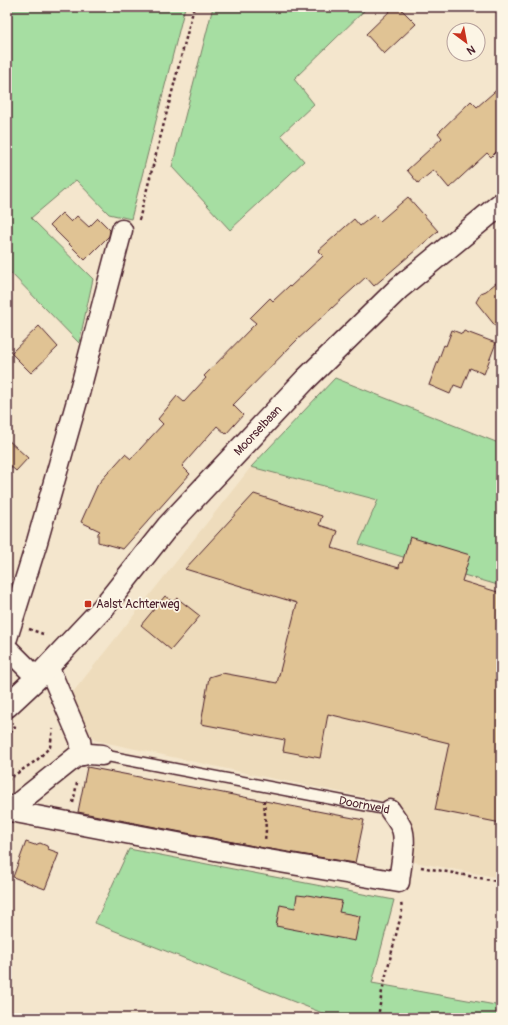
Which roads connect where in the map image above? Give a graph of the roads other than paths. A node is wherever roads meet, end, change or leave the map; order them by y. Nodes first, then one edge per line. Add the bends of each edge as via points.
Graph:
1 (501, 204) edge
2 (122, 230) dead end
3 (7, 638) edge
4 (7, 648) edge
5 (42, 672) junction
6 (7, 706) edge
7 (102, 755) joint
8 (82, 756) junction
9 (390, 810) joint
10 (8, 811) edge

1 - 5 main road, Moorselbaan via 399,288 305,380 168,526 103,608
2 - 3 street via 77,401
4 - 5 street
5 - 6 main road, Moorselbaan
5 - 8 street via 80,740
7 - 8 street, Doornveld
7 - 9 lane, Doornveld
8 - 10 street, Doornveld via 77,756
9 - 10 street, Doornveld via 402,830 403,854 400,873 262,859

